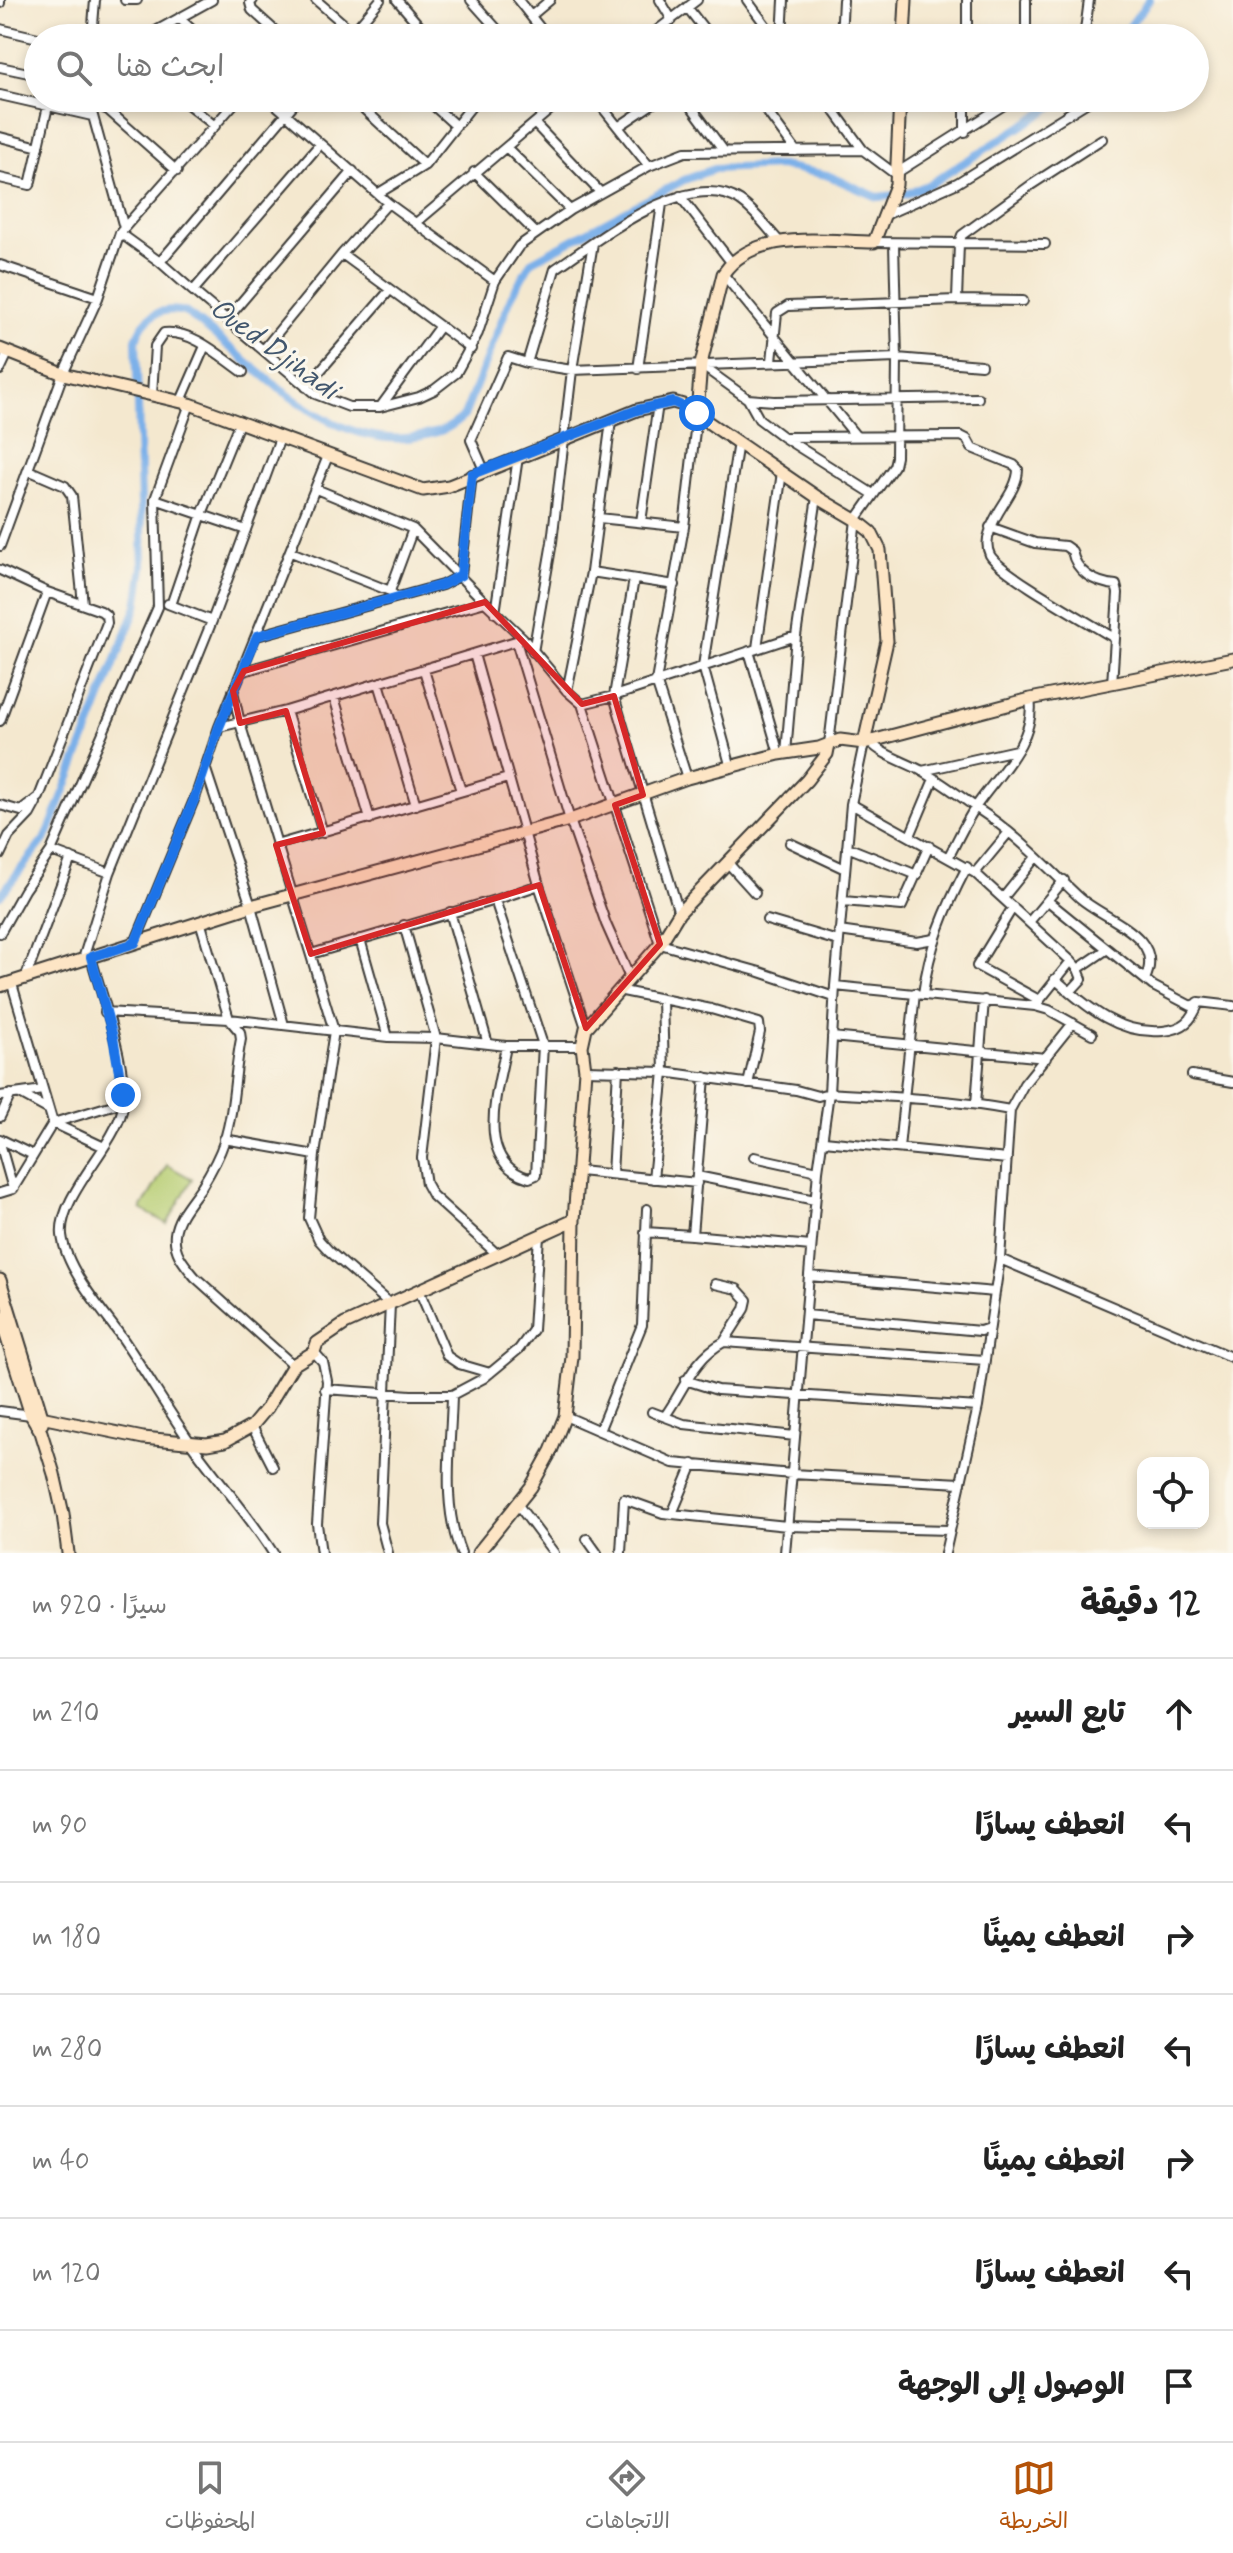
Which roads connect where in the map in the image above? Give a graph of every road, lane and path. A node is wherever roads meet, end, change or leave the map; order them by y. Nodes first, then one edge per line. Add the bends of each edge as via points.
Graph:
1 (95, 0) edge
2 (125, 0) edge
3 (137, 0) edge
4 (212, 0) edge
5 (253, 0) edge
6 (316, 0) edge
7 (380, 0) edge
8 (397, 0) edge
9 (471, 0) edge
10 (518, 0) edge
11 (550, 0) edge
12 (660, 0) edge
13 (697, 0) edge
14 (747, 0) edge
15 (784, 0) edge
16 (843, 0) edge
17 (906, 0) edge
18 (967, 0) edge
19 (1026, 0) edge
20 (1089, 0) edge
21 (687, 7) junction
22 (531, 16) junction
23 (179, 18) junction
24 (672, 20) junction
25 (93, 24) edge
26 (168, 24) edge
27 (186, 24) edge
28 (268, 24) edge
29 (341, 24) edge
30 (363, 24) edge
31 (418, 24) edge
32 (492, 24) edge
33 (537, 24) edge
34 (666, 24) edge
35 (700, 24) edge
36 (765, 24) edge
37 (783, 24) edge
38 (842, 24) edge
39 (905, 24) edge
40 (967, 24) edge
41 (1026, 24) edge
42 (1086, 24) edge
43 (0, 29) edge
44 (24, 35) edge
45 (0, 67) edge
46 (24, 72) edge
47 (0, 95) edge
48 (24, 100) edge
49 (47, 112) edge
50 (74, 112) edge
51 (91, 112) edge
52 (110, 112) edge
53 (198, 112) edge
54 (227, 112) edge
55 (285, 112) edge
56 (367, 112) edge
57 (440, 112) edge
58 (467, 112) edge
59 (548, 112) edge
60 (606, 112) edge
61 (640, 112) edge
62 (695, 112) edge
63 (767, 112) edge
64 (899, 112) edge
65 (965, 112) edge
66 (994, 112) edge
67 (1072, 112) edge
68 (838, 113) edge
69 (287, 114) junction
70 (92, 116) junction
71 (535, 124) junction
72 (215, 126) junction
73 (456, 126) junction
74 (618, 127) junction
75 (965, 132) junction
76 (0, 137) edge
77 (1102, 139) dead end
78 (320, 144) junction
79 (39, 147) junction
80 (507, 148) junction
81 (863, 150) junction
82 (724, 151) junction
83 (796, 151) junction
84 (425, 165) junction
85 (649, 166) junction
86 (177, 171) junction
87 (353, 171) junction
88 (474, 172) junction
89 (0, 178) edge
90 (896, 179) junction
91 (600, 192) junction
92 (379, 193) junction
93 (680, 196) junction
94 (388, 203) junction
95 (662, 204) junction
96 (570, 210) junction
97 (883, 216) junction
98 (416, 223) junction
99 (122, 230) junction
100 (536, 233) junction
101 (779, 241) junction
102 (874, 242) junction
103 (593, 243) junction
104 (959, 243) junction
105 (894, 244) junction
106 (1045, 244) dead end
107 (342, 254) junction
108 (160, 262) junction
109 (731, 262) junction
110 (0, 265) edge
111 (723, 274) junction
112 (495, 281) junction
113 (390, 290) junction
114 (193, 291) junction
115 (98, 298) junction
116 (957, 300) junction
117 (1023, 301) dead end
118 (893, 302) junction
119 (227, 319) junction
120 (439, 327) junction
121 (774, 335) junction
122 (205, 346) junction
123 (264, 349) junction
124 (471, 349) junction
125 (4, 351) edge
126 (897, 358) junction
127 (772, 361) junction
128 (527, 363) junction
129 (795, 363) junction
130 (701, 364) junction
131 (981, 365) dead end
132 (638, 369) junction
133 (0, 370) edge
134 (572, 370) junction
135 (243, 372) dead end
136 (63, 374) junction
137 (306, 387) junction
138 (148, 394) junction
139 (978, 398) dead end
140 (748, 399) junction
141 (896, 399) junction
142 (826, 400) junction
143 (185, 402) junction
144 (658, 404) junction
145 (380, 407) junction
146 (697, 413) junction
147 (240, 421) junction
148 (611, 421) junction
149 (898, 435) junction
150 (856, 436) junction
151 (783, 437) junction
152 (280, 438) junction
153 (564, 440) junction
154 (738, 442) junction
155 (328, 456) junction
156 (518, 457) junction
157 (28, 470) junction
158 (484, 470) junction
159 (782, 472) junction
160 (472, 474) junction
161 (316, 489) junction
162 (873, 494) junction
163 (817, 497) junction
164 (155, 499) junction
165 (202, 514) junction
166 (599, 518) junction
167 (856, 520) junction
168 (641, 522) junction
169 (684, 527) junction
170 (990, 527) junction
171 (413, 529) junction
172 (246, 530) junction
173 (0, 546) edge
174 (291, 552) junction
175 (0, 570) edge
176 (591, 572) junction
177 (461, 575) junction
178 (634, 579) junction
179 (675, 585) junction
180 (47, 592) junction
181 (393, 594) junction
182 (159, 600) junction
183 (485, 602) junction
184 (83, 604) junction
185 (171, 605) junction
186 (495, 613) junction
187 (212, 621) junction
188 (257, 636) junction
189 (796, 636) junction
190 (1114, 638) junction
191 (520, 639) junction
192 (753, 650) junction
193 (533, 652) junction
194 (474, 654) junction
195 (1233, 659) edge
196 (703, 666) junction
197 (424, 670) junction
198 (244, 671) junction
199 (656, 681) junction
200 (379, 683) junction
201 (1112, 684) junction
202 (233, 691) junction
203 (567, 691) junction
204 (614, 696) junction
205 (334, 697) junction
206 (1030, 699) junction
207 (582, 704) junction
208 (286, 711) junction
209 (0, 721) edge
210 (240, 723) junction
211 (219, 727) junction
212 (866, 742) junction
213 (829, 744) junction
214 (1016, 750) junction
215 (782, 754) junction
216 (205, 768) junction
217 (731, 768) junction
218 (922, 771) junction
219 (508, 778) junction
220 (687, 778) junction
221 (934, 779) junction
222 (461, 791) junction
223 (643, 795) junction
224 (39, 797) junction
225 (851, 804) junction
226 (0, 805) edge
227 (416, 805) junction
228 (615, 805) junction
229 (975, 807) junction
230 (17, 811) junction
231 (370, 819) junction
232 (570, 820) junction
233 (1009, 832) junction
234 (323, 833) junction
235 (524, 833) junction
236 (9, 836) junction
237 (910, 836) junction
238 (790, 843) dead end
239 (276, 845) junction
240 (929, 846) junction
241 (847, 847) junction
242 (51, 851) junction
243 (0, 855) edge
244 (949, 856) junction
245 (1036, 857) junction
246 (71, 858) junction
247 (727, 862) junction
248 (967, 867) junction
249 (845, 869) junction
250 (110, 873) junction
251 (975, 873) junction
252 (917, 875) junction
253 (1064, 880) junction
254 (539, 885) junction
255 (755, 893) dead end
256 (292, 895) junction
257 (1003, 898) junction
258 (495, 900) junction
259 (843, 901) junction
260 (1048, 901) junction
261 (251, 906) junction
262 (1013, 907) junction
263 (450, 912) junction
264 (679, 913) junction
265 (767, 920) dead end
266 (200, 921) junction
267 (1030, 921) junction
268 (404, 925) junction
269 (0, 933) edge
270 (839, 936) junction
271 (360, 939) junction
272 (934, 939) junction
273 (135, 943) junction
274 (660, 944) junction
275 (1106, 950) junction
276 (311, 954) junction
277 (87, 958) junction
278 (1075, 965) junction
279 (630, 978) junction
280 (1055, 979) junction
281 (1145, 979) junction
282 (25, 980) junction
283 (6, 985) edge
284 (835, 986) junction
285 (618, 990) junction
286 (1070, 992) junction
287 (919, 994) junction
288 (834, 997) junction
289 (662, 999) junction
290 (984, 1000) junction
291 (1199, 1002) junction
292 (1037, 1003) junction
293 (1233, 1006) edge
294 (105, 1012) junction
295 (229, 1019) junction
296 (1073, 1023) junction
297 (284, 1025) junction
298 (586, 1028) junction
299 (334, 1031) junction
300 (1092, 1034) dead end
301 (388, 1037) junction
302 (832, 1037) junction
303 (436, 1038) junction
304 (488, 1044) junction
305 (910, 1044) junction
306 (543, 1045) junction
307 (506, 1046) junction
308 (582, 1046) junction
309 (978, 1051) junction
310 (1046, 1058) junction
311 (585, 1070) junction
312 (618, 1070) junction
313 (664, 1072) junction
314 (1192, 1075) dead end
315 (705, 1077) junction
316 (1233, 1082) edge
317 (748, 1084) junction
318 (43, 1090) junction
319 (829, 1093) junction
320 (15, 1094) junction
321 (0, 1096) edge
322 (906, 1099) junction
323 (123, 1102) junction
324 (976, 1104) junction
325 (49, 1110) junction
326 (1010, 1110) junction
327 (0, 1117) edge
328 (53, 1123) junction
329 (224, 1139) junction
330 (0, 1141) edge
331 (824, 1141) junction
332 (102, 1146) junction
333 (899, 1148) junction
334 (33, 1155) junction
335 (315, 1155) junction
336 (754, 1157) dead end
337 (1007, 1159) junction
338 (579, 1171) junction
339 (818, 1171) junction
340 (612, 1174) junction
341 (653, 1179) junction
342 (697, 1179) junction
343 (13, 1189) junction
344 (0, 1193) edge
345 (815, 1200) junction
346 (647, 1209) dead end
347 (574, 1220) junction
348 (645, 1232) junction
349 (692, 1235) junction
350 (539, 1236) junction
351 (811, 1246) junction
352 (498, 1255) junction
353 (1000, 1259) junction
354 (809, 1276) junction
355 (0, 1280) edge
356 (715, 1284) dead end
357 (419, 1290) junction
358 (995, 1292) junction
359 (390, 1304) junction
360 (806, 1315) junction
361 (0, 1316) edge
362 (989, 1328) junction
363 (724, 1342) junction
364 (801, 1346) junction
365 (314, 1352) junction
366 (1233, 1358) edge
367 (985, 1360) junction
368 (293, 1365) junction
369 (490, 1373) junction
370 (685, 1380) junction
371 (325, 1389) junction
372 (387, 1394) junction
373 (452, 1395) junction
374 (798, 1395) junction
375 (978, 1407) junction
376 (0, 1411) edge
377 (652, 1412) dead end
378 (31, 1415) junction
379 (565, 1416) junction
380 (665, 1416) junction
381 (42, 1426) junction
382 (252, 1426) junction
383 (599, 1431) junction
384 (795, 1436) junction
385 (191, 1443) junction
386 (693, 1464) junction
387 (273, 1467) dead end
388 (792, 1474) junction
389 (961, 1483) junction
390 (518, 1505) junction
391 (672, 1514) junction
392 (787, 1526) junction
393 (950, 1530) junction
394 (587, 1539) dead end
395 (68, 1553) edge
396 (273, 1553) edge
397 (321, 1553) edge
398 (388, 1553) edge
399 (461, 1553) edge
400 (478, 1553) edge
401 (554, 1553) edge
402 (597, 1553) edge
403 (621, 1553) edge
404 (785, 1553) edge
405 (945, 1553) edge

1 - 25 street
2 - 3 street
4 - 23 street
5 - 28 street via 252,10
6 - 29 street
7 - 30 street
8 - 31 street
9 - 32 street
10 - 22 street
11 - 22 street
12 - 24 street
13 - 21 street
14 - 36 street
15 - 37 street
16 - 38 street
17 - 39 street
18 - 40 street
19 - 41 street
20 - 42 street
21 - 24 street
21 - 35 street
22 - 33 street
23 - 26 street
23 - 27 street
24 - 34 street
43 - 44 street
45 - 46 street
47 - 48 street
49 - 79 street
50 - 70 street
51 - 70 street
52 - 86 street
53 - 72 street
54 - 72 street
55 - 69 street
56 - 84 street
57 - 73 street
58 - 73 street
59 - 71 street
60 - 74 street
61 - 74 street
62 - 82 street
63 - 83 street
64 - 90 street
65 - 75 street
66 - 75 street
67 - 97 street via 986,166
68 - 81 street
69 - 78 street
69 - 108 street
70 - 99 street
71 - 80 street
71 - 91 street
72 - 86 street
73 - 84 street
74 - 85 street
75 - 90 street
76 - 79 street
77 - 104 street via 962,235
78 - 87 street
78 - 114 street
79 - 89 street via 30,185
80 - 88 street
80 - 96 street
81 - 83 street
81 - 90 street
82 - 83 street
82 - 85 street via 685,152
84 - 92 street
85 - 91 street
86 - 99 street
87 - 92 street
87 - 119 street
88 - 98 street
88 - 100 street
90 - 97 street
91 - 96 street
92 - 94 street
93 - 95 street
93 - 101 street via 728,195
93 - 109 street
94 - 98 street
94 - 107 street
95 - 103 street
95 - 132 street
96 - 100 street
97 - 102 street
98 - 112 street
99 - 108 street
99 - 115 street
100 - 112 street via 513,253
101 - 102 street
101 - 109 street
102 - 105 street
103 - 128 street via 555,269
103 - 134 street
104 - 105 street
104 - 106 street
104 - 116 street
105 - 118 street
107 - 113 street
107 - 123 street
108 - 114 street
109 - 111 street
110 - 115 street
111 - 121 street
111 - 130 street
112 - 124 street
113 - 120 street
113 - 137 street
114 - 119 street
115 - 136 street
116 - 117 street
116 - 118 street
118 - 121 street via 788,306 777,313
118 - 126 street
119 - 123 street
120 - 124 street
120 - 145 street
121 - 127 street
121 - 129 street
122 - 135 street
122 - 138 street via 182,333 160,336
122 - 143 street
123 - 137 street
124 - 145 street via 441,386
125 - 133 street
125 - 136 street
126 - 129 street
126 - 131 street
126 - 141 street
127 - 129 street
127 - 130 street
128 - 134 street
128 - 158 street via 508,357 471,440
129 - 142 street
130 - 132 street
130 - 140 street
130 - 146 street
132 - 134 street
134 - 153 street
136 - 138 street
136 - 157 street
137 - 145 street via 336,404
138 - 143 street
139 - 141 street
140 - 142 street
140 - 151 street via 759,419
141 - 142 street
141 - 149 street
142 - 150 street
143 - 147 street
143 - 164 street
144 - 146 street via 673,402
144 - 148 street
144 - 168 street
146 - 154 street
146 - 169 street
147 - 152 street
147 - 165 street
148 - 153 street
148 - 166 street
149 - 150 street
149 - 162 street via 894,466
149 - 170 street via 961,436 972,448 1018,469
150 - 151 street
151 - 162 street
152 - 155 street
152 - 172 street
153 - 156 street
153 - 193 street
154 - 159 street
154 - 196 street
155 - 160 street via 423,490 449,486
155 - 161 street
156 - 158 street
156 - 186 street
157 - 173 street
157 - 184 street via 65,486 72,496
158 - 160 street
159 - 163 street
159 - 192 street
160 - 177 street
161 - 171 street
161 - 174 street
162 - 167 street
163 - 167 street
163 - 189 street
164 - 165 street
164 - 182 street
165 - 172 street
165 - 185 street
166 - 168 street
166 - 176 street
167 - 212 street via 871,532 880,550 887,618 886,655
167 - 213 street
168 - 169 street
169 - 179 street
170 - 190 street via 987,545 997,564
170 - 190 street via 1035,543 1065,546 1079,571 1116,585
171 - 177 street
171 - 181 street
172 - 187 street
174 - 181 street
174 - 188 street
175 - 180 street
176 - 178 street
176 - 203 street
177 - 181 street via 442,585
177 - 183 street
178 - 179 street
178 - 204 street
179 - 199 street
180 - 184 street
180 - 209 street
181 - 188 street
182 - 185 street
182 - 242 street
183 - 186 street
183 - 198 street
184 - 224 street via 103,613 107,623
185 - 187 street
186 - 191 street
187 - 250 street
188 - 198 street
189 - 192 street
189 - 215 street
190 - 201 street
191 - 193 street
191 - 194 street
191 - 232 street
192 - 196 street
192 - 215 street
193 - 203 street
194 - 197 street
194 - 219 street
195 - 201 street
196 - 199 street
196 - 217 street
197 - 200 street
197 - 222 street
198 - 202 street
199 - 204 street
199 - 220 street
200 - 205 street
200 - 227 street
201 - 206 street
202 - 210 street
202 - 211 street
203 - 207 street
204 - 207 street
204 - 223 street
205 - 208 street
205 - 231 street
206 - 212 street
206 - 214 street via 1026,730
207 - 228 street
208 - 210 street
208 - 234 street
210 - 211 street
210 - 239 street
211 - 216 street
212 - 213 street
212 - 218 street
212 - 225 street
213 - 215 street
213 - 247 street via 807,780
214 - 218 street
214 - 229 street
215 - 217 street
216 - 261 street
216 - 273 street
217 - 220 street
218 - 221 street
219 - 222 street
219 - 235 street
220 - 223 street
221 - 229 street
221 - 237 street
222 - 227 street
223 - 228 street
223 - 264 street
224 - 230 street
224 - 236 street
225 - 237 street
225 - 241 street
226 - 230 street
227 - 231 street
228 - 232 street
228 - 274 street
229 - 233 street
229 - 244 street
230 - 236 street
231 - 234 street
232 - 235 street
232 - 279 street
233 - 245 street
233 - 251 street
234 - 239 street
235 - 254 street
235 - 256 street
236 - 243 street
237 - 240 street
238 - 249 street
239 - 256 street
240 - 244 street
240 - 252 street
241 - 249 street
241 - 252 street
242 - 246 street
242 - 269 street
244 - 248 street
245 - 253 street
245 - 257 street
246 - 250 street
246 - 282 street
247 - 255 street
247 - 264 street
248 - 251 street
248 - 272 street
249 - 259 street
250 - 277 street
251 - 257 street
252 - 259 street via 902,906
253 - 260 street
253 - 281 street via 1143,944 1151,957
254 - 258 street
254 - 298 street
256 - 261 street
256 - 276 street
257 - 262 street
258 - 263 street
258 - 306 street
259 - 270 street
260 - 267 street
260 - 275 street
261 - 266 street
261 - 297 street
262 - 267 street
262 - 292 street via 977,966
263 - 268 street
263 - 304 street
264 - 274 street
265 - 270 street
266 - 273 street
266 - 295 street
267 - 278 street
268 - 271 street
268 - 303 street
270 - 272 street
270 - 284 street
271 - 276 street
271 - 301 street
272 - 287 street
273 - 277 street
274 - 279 street
274 - 288 street
275 - 278 street
275 - 281 street
276 - 299 street
277 - 282 street
277 - 294 street
278 - 280 street
278 - 286 street via 1082,979
279 - 285 street
280 - 286 street
280 - 292 street
281 - 291 street via 1191,1006
282 - 283 street
283 - 318 street
284 - 287 street
284 - 288 street
285 - 289 street
285 - 298 street
286 - 291 street via 1114,1023 1145,1032 1180,1028 1189,1023
287 - 290 street
287 - 305 street
288 - 302 street
289 - 313 street
289 - 317 street via 759,1023
290 - 292 street
290 - 309 street
291 - 293 street
292 - 296 street
294 - 295 street
294 - 323 street
295 - 297 street
295 - 329 street via 241,1039
296 - 300 street
296 - 310 street
297 - 299 street
298 - 308 street
299 - 301 street
299 - 335 street
301 - 303 street
302 - 305 street
302 - 319 street
303 - 304 street
303 - 352 street via 422,1158 426,1184
304 - 307 street
305 - 309 street
305 - 322 street
306 - 307 street
306 - 307 street via 536,1175 529,1178 515,1172 495,1145 494,1114
306 - 308 street
308 - 311 street
309 - 310 street
309 - 324 street
310 - 326 street
311 - 312 street
311 - 338 street
312 - 313 street
312 - 340 street
313 - 315 street
313 - 341 street
314 - 316 street
315 - 317 street
315 - 342 street
317 - 319 street via 818,1096
318 - 320 street
318 - 325 street
319 - 322 street
319 - 331 street
320 - 321 street
320 - 325 street
320 - 327 street
322 - 324 street
322 - 333 street
323 - 328 street
323 - 332 street via 116,1126
324 - 326 street
325 - 328 street
326 - 337 street
328 - 332 street
328 - 334 street
329 - 335 street
329 - 368 street via 178,1223 179,1256 195,1277
330 - 334 street
330 - 343 street
331 - 333 street
331 - 339 street
332 - 385 street via 65,1212 65,1249
333 - 337 street
334 - 343 street
335 - 359 street via 311,1224 329,1251
336 - 339 street
337 - 353 street
338 - 340 street
338 - 347 street
339 - 345 street
340 - 341 street
341 - 342 street
342 - 345 street
342 - 349 street
343 - 344 street
345 - 351 street
346 - 348 street
347 - 350 street
347 - 379 street via 572,1357
348 - 349 street
348 - 383 street via 642,1325
349 - 351 street
350 - 352 street
350 - 369 street via 533,1330
351 - 354 street
352 - 357 street
353 - 358 street
353 - 366 street
354 - 358 street
354 - 360 street
355 - 381 street
356 - 363 street via 746,1297 745,1309
357 - 359 street
357 - 369 street via 447,1356
358 - 362 street
359 - 365 street via 345,1324 317,1343
359 - 372 street
360 - 362 street
360 - 364 street
361 - 378 street
362 - 367 street
363 - 364 street
363 - 370 street via 709,1350
364 - 367 street
364 - 374 street
365 - 368 street
365 - 371 street via 323,1362
367 - 375 street
368 - 382 street
369 - 373 street
370 - 374 street via 717,1390
370 - 380 street
371 - 372 street
371 - 397 street via 317,1524
372 - 373 street
372 - 398 street via 380,1523
373 - 399 street via 449,1509
374 - 375 street
374 - 384 street
375 - 389 street
376 - 378 street
377 - 380 street
378 - 381 street
379 - 383 street
379 - 390 street via 544,1465
380 - 384 street via 684,1424
381 - 385 street
381 - 395 street
382 - 385 street via 225,1441
382 - 387 street
383 - 386 street via 673,1463
384 - 388 street
385 - 396 street
386 - 388 street
386 - 391 street
388 - 389 street
388 - 392 street
389 - 393 street
390 - 400 street
390 - 401 street
391 - 392 street
391 - 403 street via 624,1499
392 - 393 street
392 - 404 street
393 - 405 street
394 - 402 street

